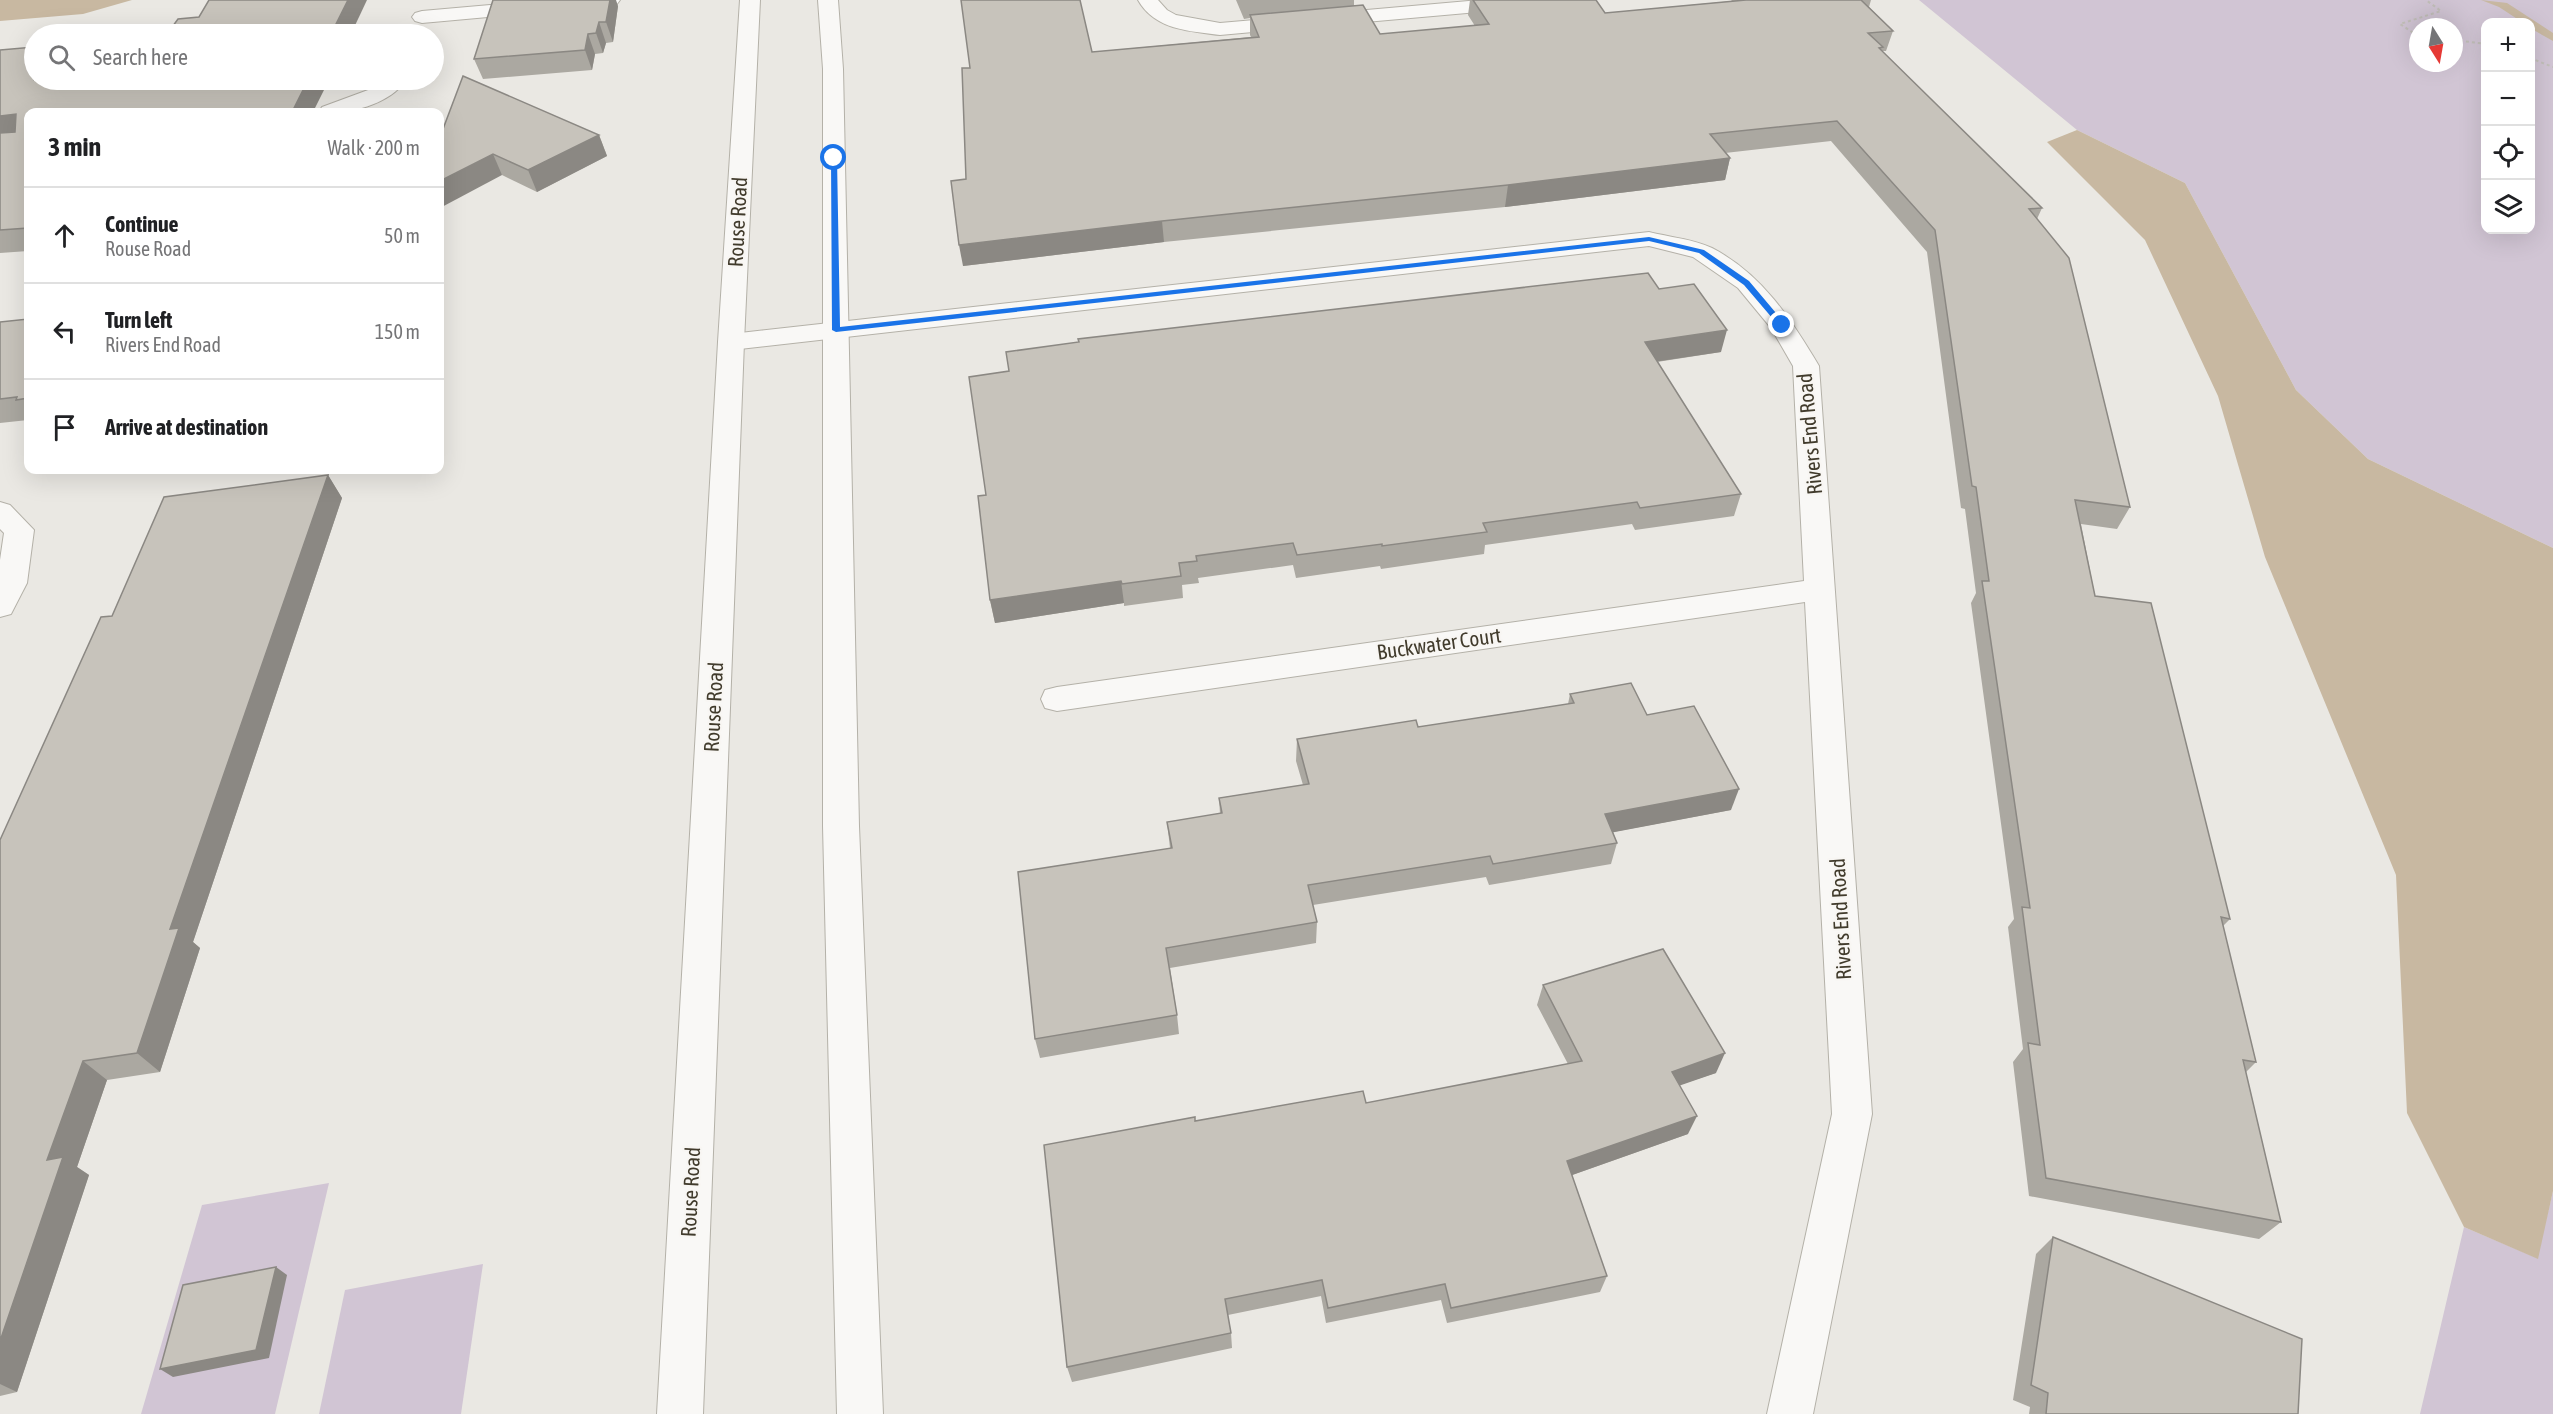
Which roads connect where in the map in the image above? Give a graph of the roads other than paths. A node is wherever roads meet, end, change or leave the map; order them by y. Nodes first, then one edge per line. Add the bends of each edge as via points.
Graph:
1 (610, 0) edge
2 (750, 0) edge
3 (828, 0) edge
4 (1149, 0) edge
5 (1545, 0) edge
6 (422, 17) edge
7 (386, 90) edge
8 (340, 108) edge
9 (836, 330) junction
10 (731, 342) junction
11 (0, 512) edge
12 (1821, 589) junction
13 (0, 606) edge
14 (1057, 699) dead end
15 (680, 1414) edge
16 (860, 1414) edge
17 (1790, 1414) edge

1 - 6 street
2 - 10 street, Rouse Road
3 - 9 street via 833,69
4 - 5 street via 1151,7 1177,24 1220,28
7 - 8 street
9 - 10 street, Rivers End Road
9 - 12 street, Rivers End Road via 1649,239 1702,252 1747,283 1782,325 1806,366
9 - 16 street via 841,826
10 - 15 street, Rouse Road
11 - 13 street via 19,530 12,583
12 - 14 street, Buckwater Court
12 - 17 street, Rivers End Road via 1852,1114

